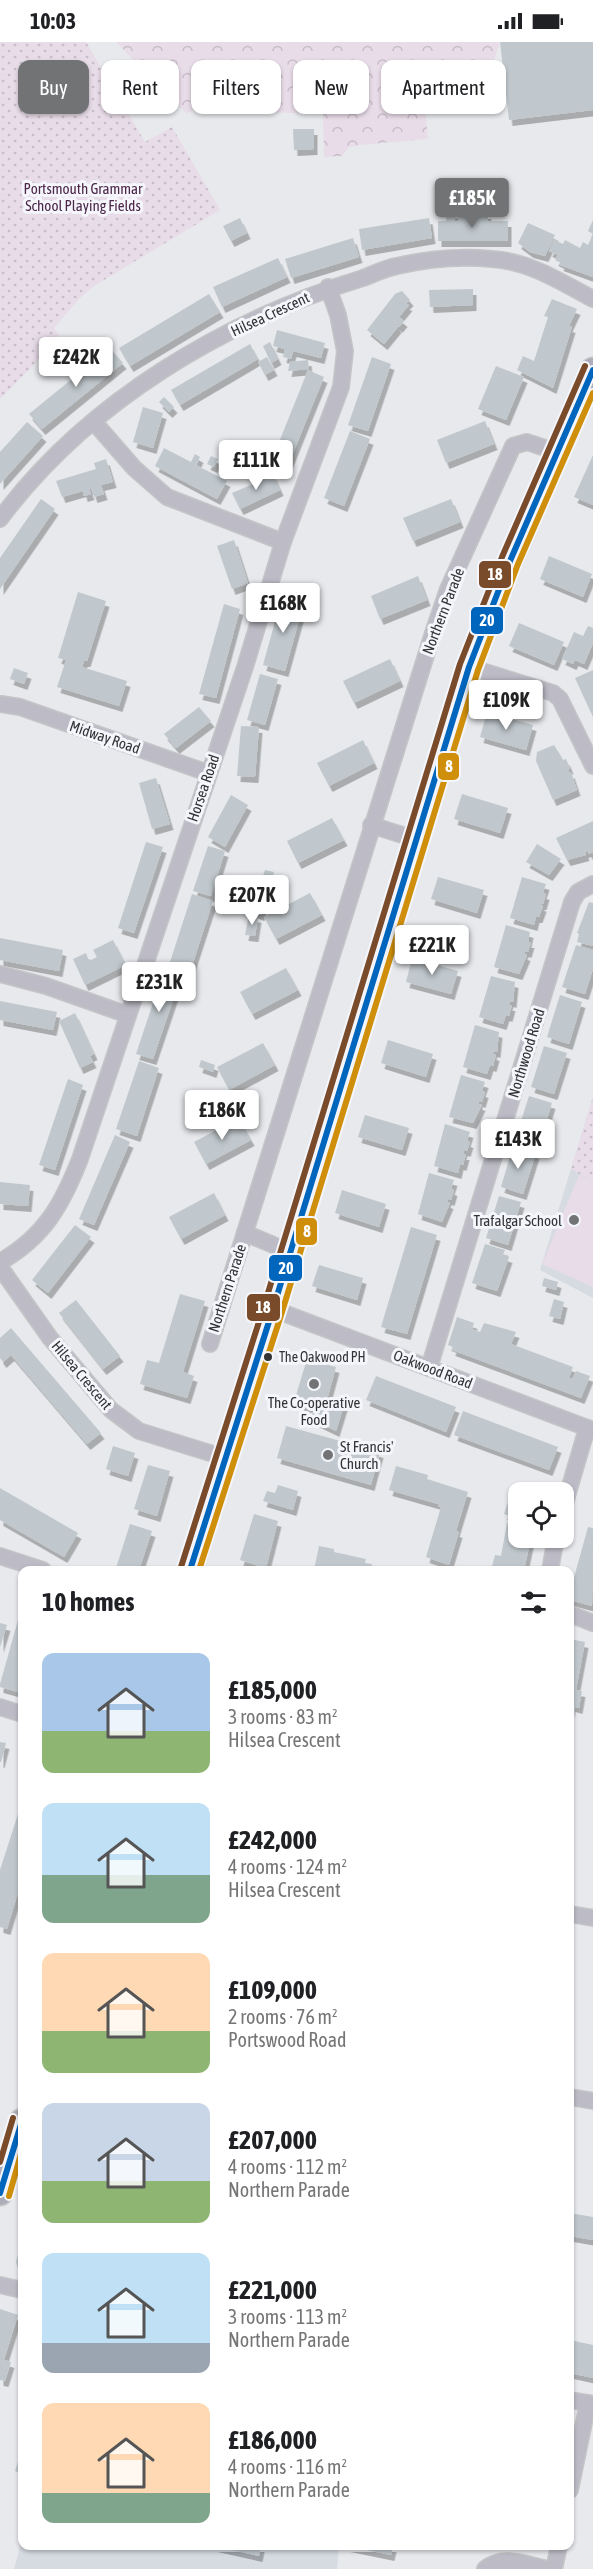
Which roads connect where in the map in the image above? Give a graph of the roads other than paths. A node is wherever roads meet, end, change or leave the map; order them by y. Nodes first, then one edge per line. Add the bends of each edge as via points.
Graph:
1 (328, 288) junction
2 (593, 299) edge
3 (593, 370) edge
4 (94, 422) junction
5 (557, 452) junction
6 (0, 519) edge
7 (283, 542) junction
8 (469, 667) junction
9 (1, 704) edge
10 (593, 766) edge
11 (208, 773) junction
12 (371, 825) junction
13 (418, 840) junction
14 (593, 884) edge
15 (0, 974) edge
16 (128, 1015) junction
17 (245, 1233) junction
18 (290, 1252) junction
19 (0, 1262) edge
20 (0, 1267) edge
21 (273, 1310) junction
22 (210, 1344) dead end
23 (429, 1368) junction
24 (590, 1429) edge
25 (226, 1458) junction
26 (571, 1482) edge
27 (554, 1548) edge
28 (0, 1556) edge
29 (31, 1566) edge
30 (191, 1566) edge
31 (551, 1566) edge
32 (574, 1616) edge
33 (593, 1623) edge
34 (0, 1707) edge
35 (18, 1713) edge
36 (574, 1915) edge
37 (593, 1918) edge
38 (574, 2098) edge
39 (593, 2101) edge
40 (18, 2134) edge
41 (0, 2193) edge
42 (0, 2285) edge
43 (18, 2289) edge
44 (574, 2401) edge
45 (590, 2404) edge
46 (574, 2473) edge
47 (557, 2550) edge
48 (484, 2569) edge
49 (548, 2569) edge
50 (554, 2569) edge

1 - 2 street, Hilsea Crescent via 396,266 492,259 535,269
1 - 4 street, Hilsea Crescent via 280,307 200,349 126,396
1 - 7 street, Horsea Road via 345,351 341,387
3 - 5 main road
4 - 6 street, Hilsea Crescent via 36,476
4 - 7 street via 134,468 166,497
5 - 8 main road
5 - 12 street, Northern Parade via 527,442 516,443 510,450 448,589
7 - 11 street, Horsea Road
8 - 10 street via 553,693 560,699
8 - 13 main road
9 - 11 street, Midway Road via 20,707
11 - 16 street, Horsea Road
12 - 13 street
12 - 17 street, Northern Parade
13 - 18 main road
14 - 23 street, Northwood Road via 578,892 572,902
15 - 16 street
16 - 19 street, Horsea Road via 62,1202 30,1243
17 - 18 street, Northern Parade
17 - 22 street, Northern Parade
18 - 21 main road
20 - 25 street, Hilsea Crescent via 50,1338 111,1410 139,1431
21 - 23 street, Oakwood Road
21 - 25 main road
23 - 24 street, Oakwood Road
24 - 26 street
25 - 30 main road
27 - 31 street
28 - 29 street
32 - 33 street
34 - 35 street
36 - 37 street
38 - 39 street
40 - 41 main road
42 - 43 street
44 - 45 street
45 - 46 street
47 - 50 street
48 - 49 street via 493,2562 507,2560

